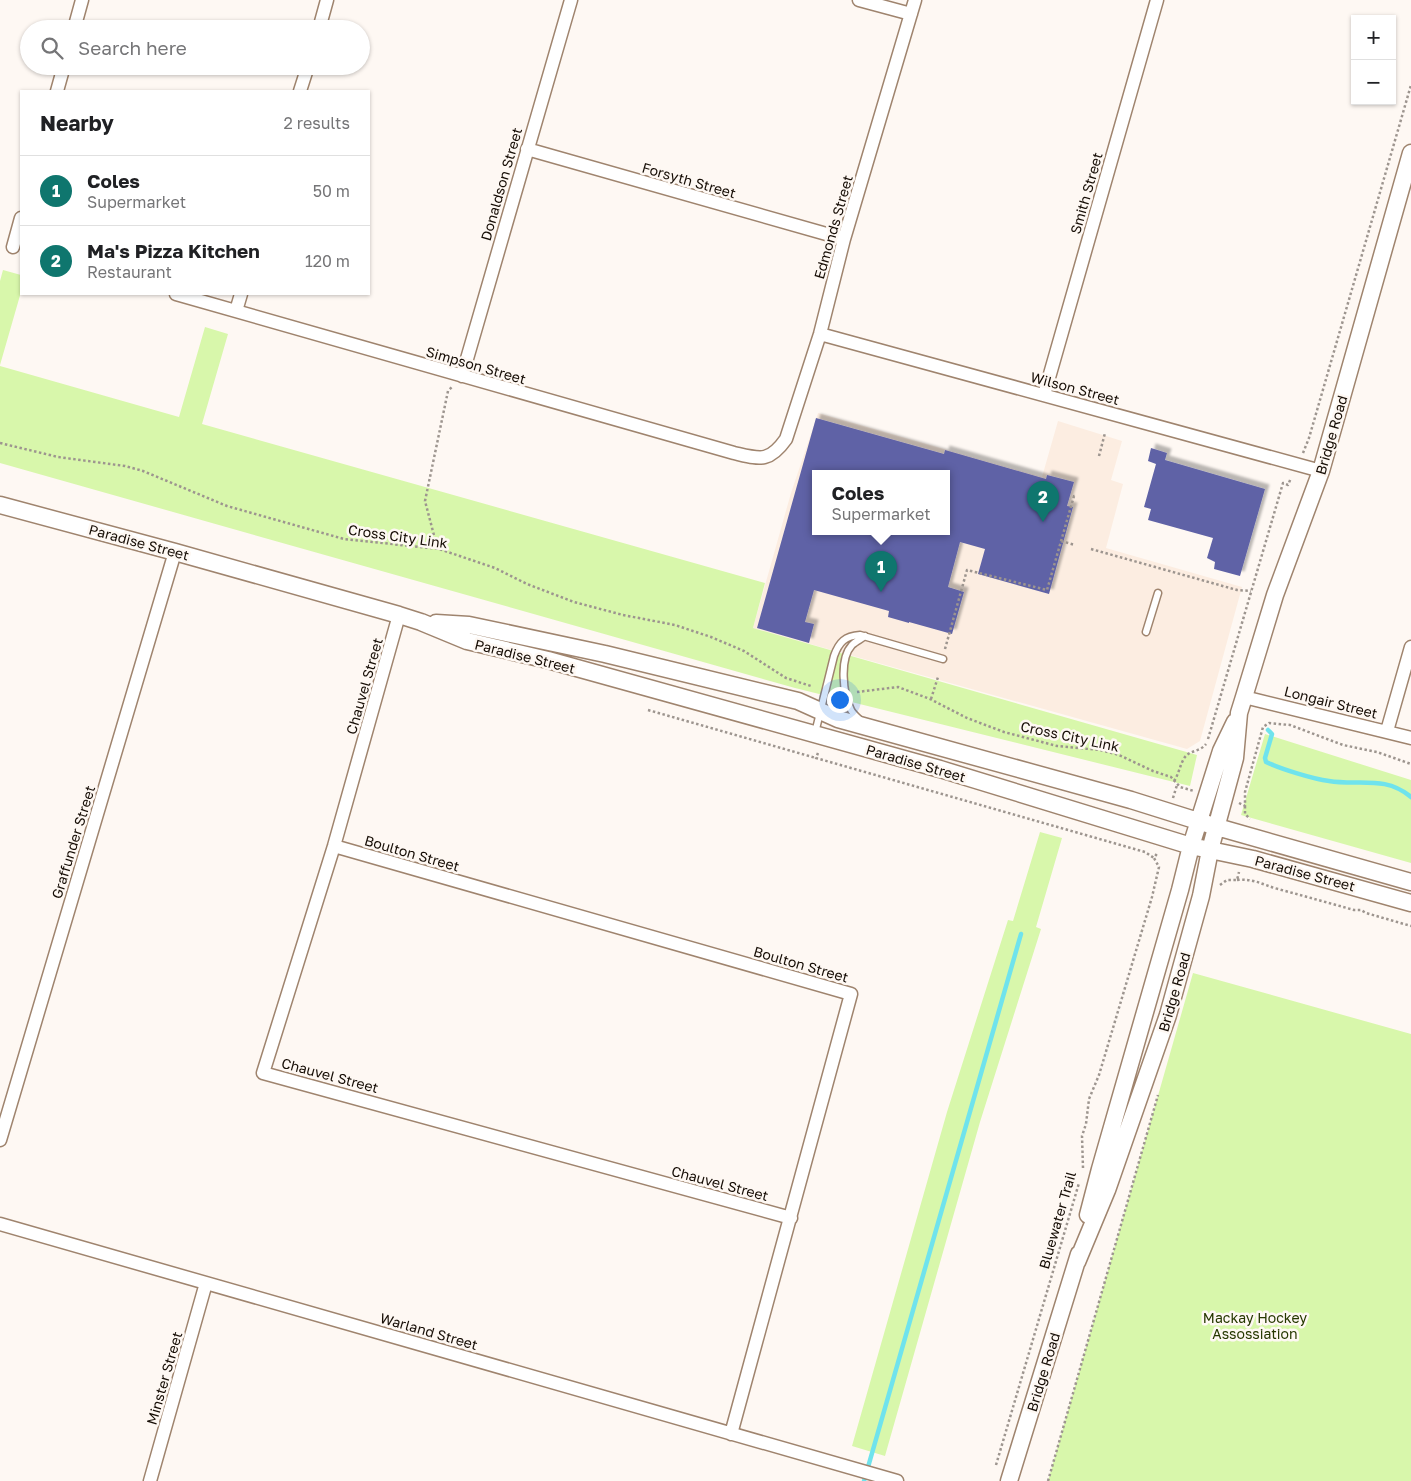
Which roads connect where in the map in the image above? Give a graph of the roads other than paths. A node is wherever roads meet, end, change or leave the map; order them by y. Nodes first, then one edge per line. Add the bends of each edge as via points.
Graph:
1 (82, 0) edge
2 (327, 0) edge
3 (571, 0) edge
4 (859, 0) edge
5 (915, 0) edge
6 (1157, 0) edge
7 (911, 14) junction
8 (76, 20) edge
9 (321, 20) edge
10 (61, 75) edge
11 (305, 75) edge
12 (57, 90) edge
13 (300, 90) edge
14 (527, 149) junction
15 (1411, 153) edge
16 (20, 226) edge
17 (844, 239) junction
18 (0, 244) edge
19 (17, 249) edge
20 (180, 295) edge
21 (241, 295) edge
22 (236, 311) junction
23 (820, 334) junction
24 (462, 376) junction
25 (1044, 394) junction
26 (770, 457) joint
27 (1321, 471) junction
28 (0, 505) edge
29 (175, 552) junction
30 (1158, 592) dead end
31 (400, 615) junction
32 (421, 622) junction
33 (1146, 632) dead end
34 (864, 636) junction
35 (1411, 647) edge
36 (943, 659) dead end
37 (1244, 697) junction
38 (820, 711) junction
39 (1239, 713) junction
40 (868, 728) junction
41 (1387, 731) junction
42 (815, 734) junction
43 (1411, 738) edge
44 (1198, 821) junction
45 (1216, 827) junction
46 (334, 846) junction
47 (1191, 846) junction
48 (1210, 850) junction
49 (1411, 882) edge
50 (1411, 903) edge
51 (0, 1140) edge
52 (791, 1218) junction
53 (0, 1224) edge
54 (1077, 1262) junction
55 (206, 1283) junction
56 (731, 1434) junction
57 (150, 1481) edge
58 (896, 1481) edge
59 (1009, 1481) edge

1 - 8 street
2 - 9 street
3 - 14 street, Donaldson Street
4 - 7 street
5 - 7 street, Edmonds Street
6 - 25 street, Smith Street
7 - 17 street, Edmonds Street
10 - 12 street
11 - 13 street
14 - 17 street, Forsyth Street
14 - 24 street, Donaldson Street
15 - 27 street, Bridge Road
16 - 19 street
17 - 23 street, Edmonds Street
18 - 19 street
20 - 22 street, Simpson Street
21 - 22 street
22 - 24 street, Simpson Street
23 - 25 street, Wilson Street
23 - 26 street, Edmonds Street via 786,439
24 - 26 street, Simpson Street via 752,458
25 - 27 street, Wilson Street
27 - 37 street, Bridge Road via 1275,594
28 - 29 street, Paradise Street
29 - 31 street, Paradise Street
29 - 51 street, Graffunder Street
30 - 33 lane
31 - 32 street, Paradise Street
31 - 46 street, Chauvel Street
32 - 38 street, Paradise Street via 469,626 605,654 798,701
32 - 42 street, Paradise Street via 467,641 548,660
34 - 36 lane
34 - 38 lane via 851,636 837,648
34 - 40 lane via 852,645 843,670 851,710
35 - 41 street
37 - 39 street, Bridge Road
37 - 41 street, Longair Street
38 - 40 street, Paradise Street
38 - 42 lane
39 - 44 street, Bridge Road via 1221,751
39 - 45 street, Bridge Road via 1236,758
40 - 44 street, Paradise Street
41 - 43 street, Longair Street
42 - 47 street, Paradise Street
44 - 45 street, Paradise Street
44 - 47 street, Bridge Road
45 - 48 street, Bridge Road
45 - 49 street, Paradise Street
46 - 52 street, Boulton Street via 851,994
46 - 52 street, Chauvel Street via 263,1073
47 - 48 street, Paradise Street
47 - 54 street, Bridge Road via 1095,1186
48 - 50 street, Paradise Street via 1253,858
48 - 54 street, Bridge Road via 1202,896 1168,1015 1107,1190
52 - 56 street, Boulton Street
53 - 55 street, Warland Street
54 - 59 street, Bridge Road
55 - 56 street, Warland Street
55 - 57 street, Minster Street
56 - 58 street, Warland Street

